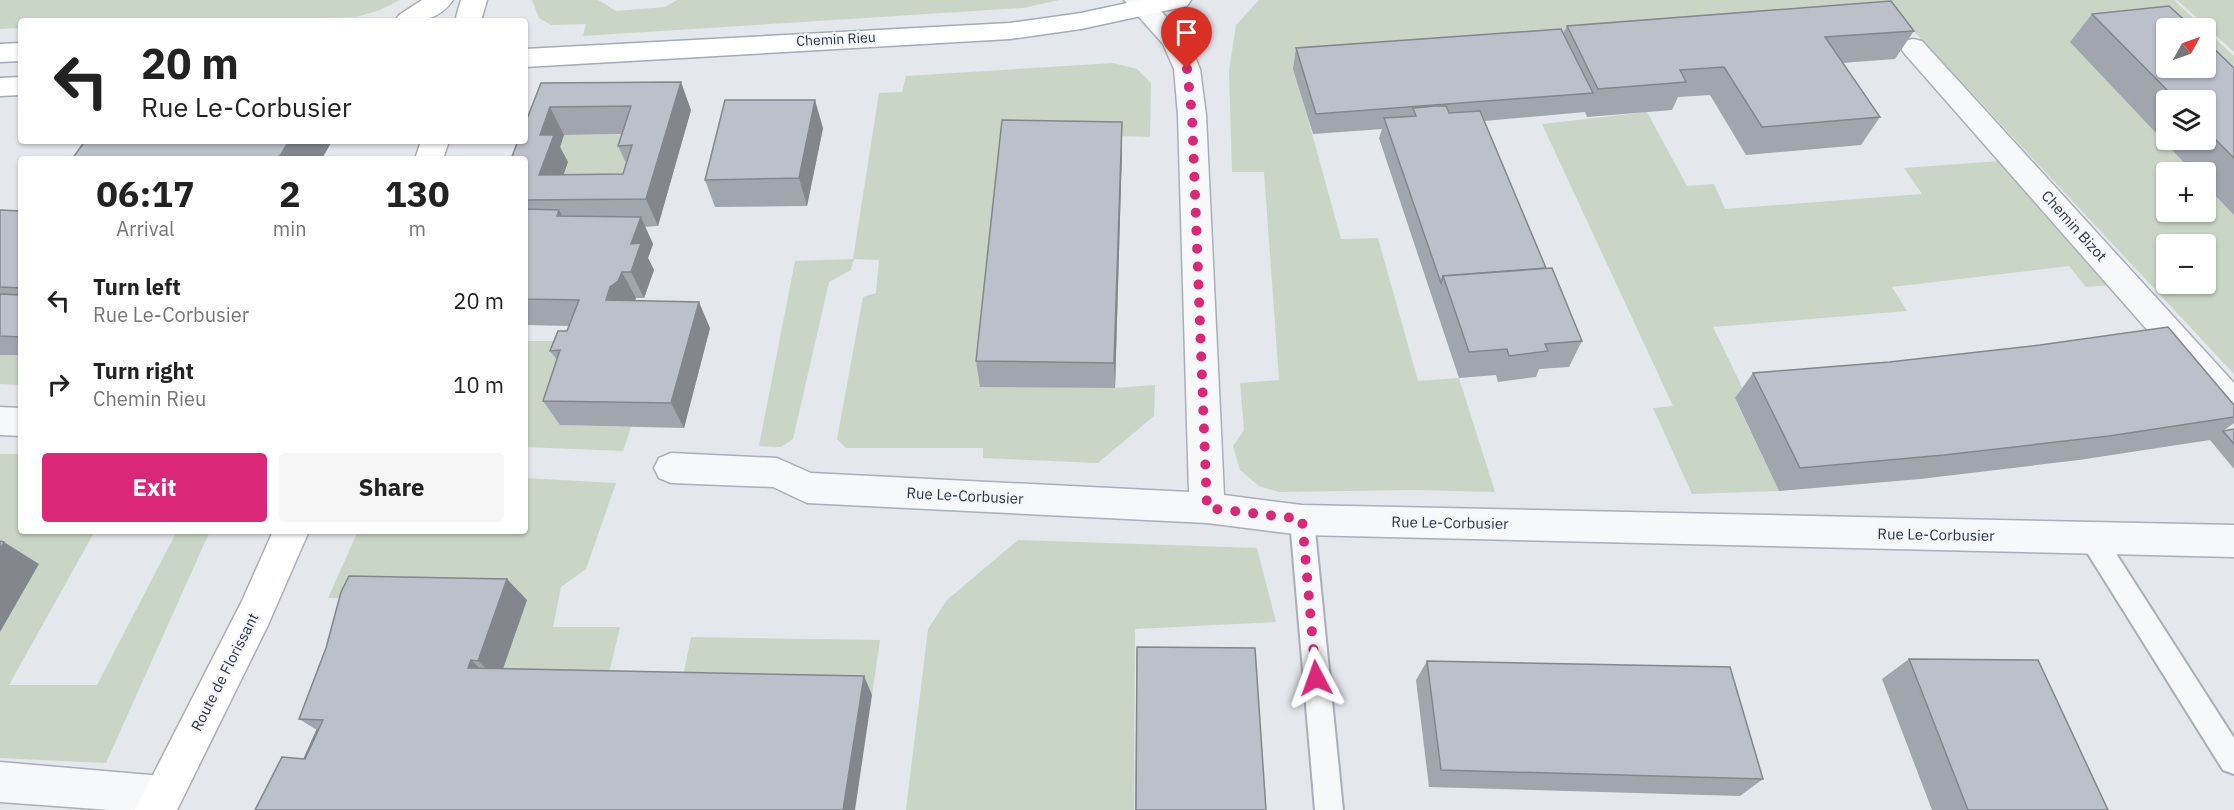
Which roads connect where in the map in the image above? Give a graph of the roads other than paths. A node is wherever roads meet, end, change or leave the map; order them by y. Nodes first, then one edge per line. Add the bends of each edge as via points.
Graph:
1 (440, 0) edge
2 (474, 0) edge
3 (1178, 0) edge
4 (1141, 4) edge
5 (413, 18) edge
6 (469, 18) edge
7 (1913, 47) edge
8 (18, 52) edge
9 (0, 53) edge
10 (528, 58) edge
11 (18, 86) edge
12 (0, 87) edge
13 (2234, 405) edge
14 (0, 422) edge
15 (18, 422) edge
16 (671, 468) dead end
17 (1207, 508) junction
18 (1302, 519) junction
19 (290, 534) edge
20 (2092, 538) junction
21 (2234, 541) edge
22 (2233, 761) edge
23 (0, 783) edge
24 (158, 803) edge
25 (1329, 810) edge

1 - 5 main road
2 - 6 main road
3 - 4 main road, Chemin Rieu
4 - 10 main road, Chemin Rieu via 1081,21 1010,31
4 - 17 street via 1175,41 1187,69
7 - 13 street, Chemin Bizot
8 - 9 main road
11 - 12 main road
14 - 15 street
16 - 17 street, Rue Le-Corbusier via 777,473 807,488
17 - 18 street, Rue Le-Corbusier
18 - 20 street, Rue Le-Corbusier
18 - 25 lane
19 - 24 main road, Route de Florissant via 255,613
20 - 21 street, Rue Le-Corbusier
20 - 22 lane
23 - 24 street via 113,790

